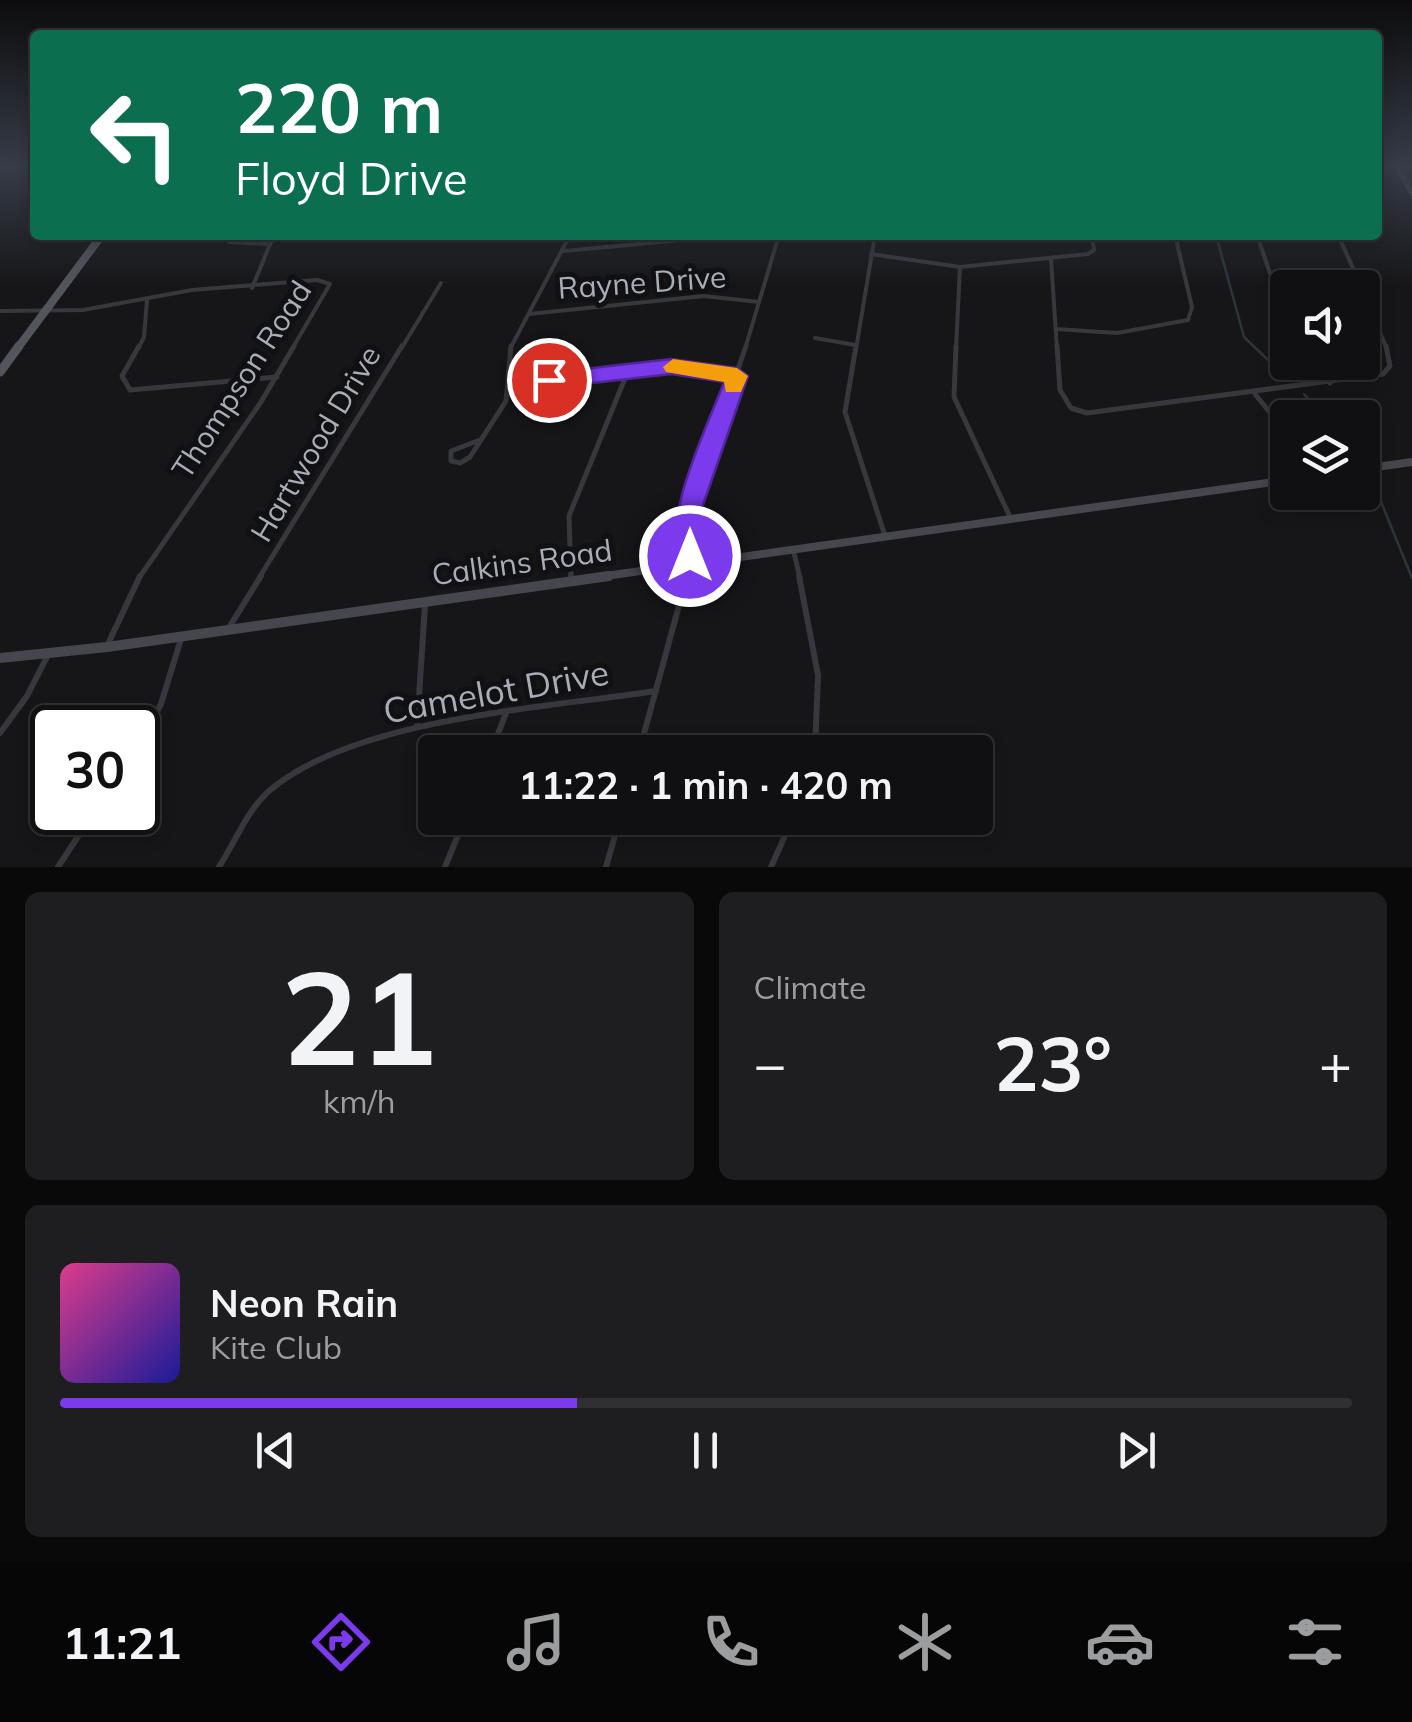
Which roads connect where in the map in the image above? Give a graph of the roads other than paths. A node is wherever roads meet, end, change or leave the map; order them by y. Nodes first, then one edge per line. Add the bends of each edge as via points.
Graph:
1 (98, 240) edge
2 (270, 240) edge
3 (568, 240) edge
4 (664, 240) edge
5 (777, 240) edge
6 (874, 240) edge
7 (1092, 240) edge
8 (1177, 240) edge
9 (1259, 240) edge
10 (1340, 240) edge
11 (229, 242) dead end
12 (267, 244) junction
13 (562, 252) junction
14 (872, 254) junction
15 (1051, 259) junction
16 (960, 267) junction
17 (1354, 270) edge
18 (1270, 273) edge
19 (441, 282) dead end
20 (252, 288) junction
21 (147, 300) junction
22 (759, 302) junction
23 (0, 311) edge
24 (44, 312) junction
25 (527, 314) junction
26 (1055, 328) junction
27 (1380, 330) edge
28 (814, 338) dead end
29 (855, 345) junction
30 (628, 371) junction
31 (0, 372) edge
32 (1380, 373) edge
33 (737, 376) junction
34 (277, 377) junction
35 (1328, 380) edge
36 (1350, 380) edge
37 (1330, 383) junction
38 (509, 385) junction
39 (1254, 393) junction
40 (1270, 413) edge
41 (480, 440) junction
42 (1412, 462) edge
43 (1380, 466) edge
44 (1270, 482) edge
45 (1011, 518) junction
46 (886, 536) junction
47 (792, 550) junction
48 (690, 564) junction
49 (571, 581) junction
50 (426, 602) junction
51 (228, 629) junction
52 (182, 636) junction
53 (107, 647) junction
54 (48, 655) junction
55 (0, 658) edge
56 (656, 691) junction
57 (160, 706) edge
58 (506, 713) junction
59 (417, 726) junction
60 (0, 734) edge
61 (498, 735) edge
62 (643, 735) edge
63 (817, 735) edge
64 (79, 835) edge
65 (458, 835) edge
66 (615, 835) edge
67 (785, 835) edge
68 (58, 867) edge
69 (219, 867) edge
70 (446, 867) edge
71 (606, 867) edge
72 (771, 867) edge

1 - 24 main road
2 - 12 street
3 - 13 street
4 - 13 street
5 - 22 street
6 - 14 street
7 - 15 street via 1092,252
8 - 26 street via 1192,307 1188,320 1117,333
9 - 18 street
10 - 17 street
11 - 12 street
12 - 20 street
13 - 25 street
14 - 16 street
14 - 29 street
15 - 16 street
15 - 26 street
16 - 45 street via 954,397
19 - 51 street, Hartwood Drive
20 - 21 street, Thompson Road
20 - 34 street, Thompson Road via 330,284
21 - 24 street, Thompson Road
21 - 34 street via 144,337 122,376 130,390
22 - 25 street, Rayne Drive via 704,296
22 - 33 street
23 - 24 street, Thompson Road
24 - 31 main road
25 - 38 street via 510,350
26 - 39 street via 1060,390 1081,412
27 - 32 street via 1390,366
28 - 29 street
29 - 46 street via 846,418
30 - 33 street via 684,367
30 - 38 street
30 - 49 street via 569,516
33 - 48 street via 691,505
34 - 53 street, Thompson Road via 132,588
35 - 37 street
36 - 37 street
37 - 39 street
38 - 41 street via 499,417
39 - 40 street
41 - 41 street via 458,446 451,461 465,462
42 - 43 main road
44 - 45 main road, Calkins Road
45 - 46 main road, Calkins Road
46 - 47 main road, Calkins Road
47 - 48 main road, Calkins Road
47 - 63 street via 820,670
48 - 49 main road, Calkins Road
48 - 56 street
49 - 50 main road, Calkins Road
50 - 51 main road, Calkins Road
50 - 59 street
51 - 52 main road, Calkins Road
52 - 53 main road, Calkins Road
52 - 57 street
53 - 54 main road, Calkins Road
54 - 55 main road, Calkins Road
54 - 60 street
56 - 58 street, Camelot Drive
56 - 62 street
58 - 59 street, Camelot Drive
58 - 61 street
59 - 69 street, Camelot Drive via 364,741 283,779 255,805
64 - 68 street
65 - 70 street
66 - 71 street
67 - 72 street

